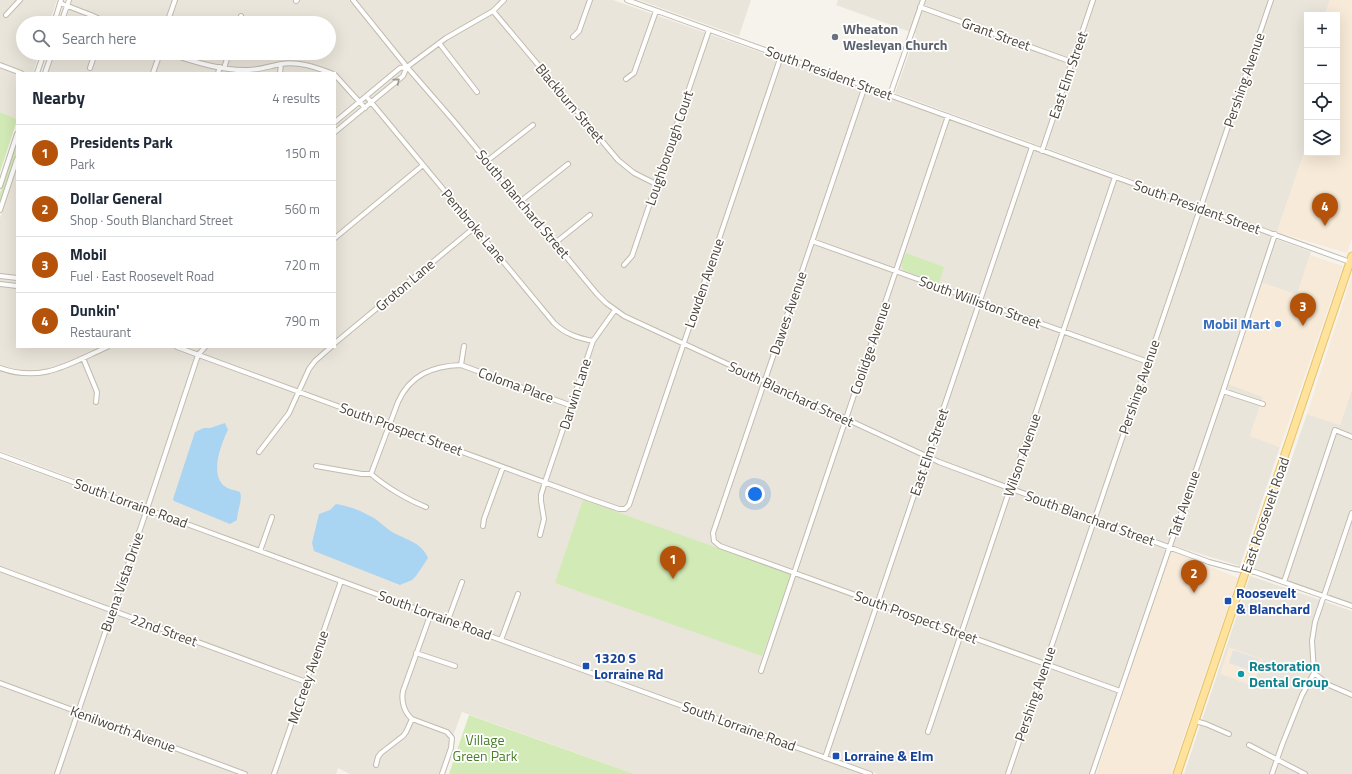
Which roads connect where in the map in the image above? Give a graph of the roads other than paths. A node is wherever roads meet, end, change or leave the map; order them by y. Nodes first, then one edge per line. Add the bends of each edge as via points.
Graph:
1 (20, 0) edge
2 (69, 0) edge
3 (175, 0) edge
4 (353, 0) edge
5 (504, 0) edge
6 (590, 0) edge
7 (626, 0) edge
8 (923, 0) edge
9 (1093, 0) edge
10 (1271, 0) edge
11 (61, 2) edge
12 (67, 6) junction
13 (920, 7) junction
14 (493, 11) junction
15 (656, 11) junction
16 (6, 16) dead end
17 (56, 16) edge
18 (63, 16) edge
19 (90, 16) edge
20 (169, 16) edge
21 (709, 30) junction
22 (573, 37) dead end
23 (439, 43) junction
24 (781, 56) junction
25 (42, 60) edge
26 (50, 60) edge
27 (93, 60) edge
28 (158, 60) edge
29 (193, 60) edge
30 (226, 60) edge
31 (1072, 62) junction
32 (281, 64) junction
33 (0, 65) edge
34 (407, 67) junction
35 (90, 68) dead end
36 (222, 68) junction
37 (18, 72) edge
38 (37, 72) edge
39 (45, 72) edge
40 (153, 72) edge
41 (219, 72) edge
42 (280, 72) edge
43 (328, 72) edge
44 (336, 76) edge
45 (626, 79) dead end
46 (865, 86) junction
47 (477, 92) dead end
48 (890, 95) junction
49 (366, 96) junction
50 (359, 102) junction
51 (371, 102) junction
52 (365, 108) junction
53 (948, 116) junction
54 (336, 121) edge
55 (533, 125) dead end
56 (336, 131) edge
57 (16, 137) edge
58 (1032, 147) junction
59 (1042, 151) junction
60 (487, 161) junction
61 (16, 162) edge
62 (568, 164) dead end
63 (423, 165) junction
64 (1116, 177) junction
65 (656, 184) junction
66 (0, 186) edge
67 (521, 201) junction
68 (1200, 208) junction
69 (0, 210) edge
70 (590, 214) dead end
71 (474, 227) junction
72 (1274, 234) junction
73 (336, 237) edge
74 (812, 241) junction
75 (555, 243) junction
76 (1351, 260) edge
77 (624, 265) dead end
78 (896, 271) junction
79 (0, 276) edge
80 (16, 278) edge
81 (0, 284) edge
82 (16, 286) edge
83 (980, 301) junction
84 (615, 310) junction
85 (1063, 332) junction
86 (593, 341) junction
87 (336, 342) edge
88 (683, 344) junction
89 (464, 346) dead end
90 (105, 348) edge
91 (180, 348) edge
92 (204, 348) edge
93 (329, 348) edge
94 (198, 355) junction
95 (82, 358) junction
96 (1148, 362) junction
97 (461, 365) junction
98 (0, 368) edge
99 (765, 382) junction
100 (298, 391) junction
101 (1223, 391) junction
102 (96, 402) dead end
103 (1263, 404) dead end
104 (572, 406) junction
105 (846, 419) junction
106 (389, 425) junction
107 (1352, 437) edge
108 (259, 452) dead end
109 (0, 455) edge
110 (927, 456) junction
111 (316, 466) dead end
112 (502, 467) junction
113 (371, 474) junction
114 (546, 482) junction
115 (1010, 488) junction
116 (426, 507) dead end
117 (148, 509) junction
118 (625, 509) joint
119 (1352, 513) edge
120 (272, 517) dead end
121 (1094, 519) junction
122 (1351, 521) edge
123 (483, 526) dead end
124 (540, 535) dead end
125 (714, 541) joint
126 (1169, 547) junction
127 (260, 551) junction
128 (0, 570) edge
129 (1246, 571) junction
130 (794, 573) junction
131 (341, 581) junction
132 (462, 582) dead end
133 (1284, 582) junction
134 (518, 594) dead end
135 (1324, 596) junction
136 (877, 603) junction
137 (1352, 606) edge
138 (113, 611) junction
139 (431, 613) junction
140 (448, 620) junction
141 (961, 634) junction
142 (501, 640) junction
143 (416, 653) junction
144 (1045, 664) junction
145 (455, 666) dead end
146 (761, 672) dead end
147 (1314, 673) junction
148 (306, 682) junction
149 (0, 683) edge
150 (1120, 691) junction
151 (1352, 695) edge
152 (78, 712) junction
153 (412, 719) junction
154 (1195, 721) junction
155 (928, 732) dead end
156 (1229, 734) dead end
157 (1249, 745) dead end
158 (825, 758) junction
159 (1277, 761) junction
160 (376, 765) dead end
161 (58, 774) edge
162 (245, 774) edge
163 (274, 774) edge
164 (442, 774) edge
165 (870, 774) edge
166 (1008, 774) edge
167 (1092, 774) edge
168 (1177, 774) edge
169 (1272, 774) edge
170 (1305, 774) edge

1 - 16 street
2 - 12 street
3 - 20 street
4 - 34 street, South Blanchard Street
5 - 14 street
6 - 22 street via 580,31
7 - 15 street, South President Street
8 - 13 street
9 - 31 street, East Elm Street
10 - 68 street, Pershing Avenue
11 - 12 street
11 - 17 street
12 - 18 street
12 - 19 street
13 - 31 street, Grant Street
13 - 48 street
14 - 23 street
14 - 65 street, Blackburn Street via 618,160 634,173
15 - 21 street, South President Street
15 - 45 street via 634,73
21 - 24 street, South President Street
21 - 65 street, Loughborough Court
23 - 34 street
23 - 47 street
24 - 46 street, South President Street
24 - 88 street, Lowden Avenue
25 - 38 street
26 - 39 street
27 - 35 street
28 - 40 street
29 - 36 street
30 - 36 street
31 - 59 street, East Elm Street
32 - 36 street via 253,70
32 - 42 street
32 - 43 street via 306,65
33 - 37 street
34 - 49 street via 400,68
51 -> 34 street via 404,76
34 - 60 street, South Blanchard Street
36 - 41 street
44 - 50 street
46 - 48 street, South President Street
46 - 74 street, Dawes Avenue
48 - 53 street, South President Street
49 - 50 street
49 - 51 street, Pembroke Lane
50 - 52 street
50 - 54 street
51 - 52 street
51 - 63 street, Pembroke Lane
52 - 56 street
53 - 58 street, South President Street
53 - 78 street, Coolidge Avenue
55 - 60 street
57 - 66 street
58 - 59 street, South President Street
58 - 83 street, East Elm Street
59 - 64 street, South President Street
60 - 67 street, South Blanchard Street
61 - 69 street
62 - 67 street
63 - 71 street, Pembroke Lane
63 - 73 street
64 - 68 street, South President Street
64 - 85 street, Wilson Avenue
65 - 77 street, Loughborough Court via 632,256
67 - 75 street, South Blanchard Street
68 - 72 street, South President Street
68 - 96 street, Pershing Avenue
70 - 75 street
71 - 86 street, Pembroke Lane via 559,328 569,334
71 - 87 street, Groton Lane
72 - 76 street, South President Street
72 - 101 street, Taft Avenue
74 - 78 street, South Williston Street
74 - 99 street, Dawes Avenue
75 - 84 street, South Blanchard Street via 597,294
76 - 129 main road, East Roosevelt Road
78 - 83 street, South Williston Street
78 - 105 street, Coolidge Avenue
79 - 80 street
81 - 82 street
83 - 85 street, South Williston Street
83 - 110 street, East Elm Street
84 - 86 street, Darwin Lane
84 - 88 street, South Blanchard Street
85 - 96 street, South Williston Street
85 - 115 street, Wilson Avenue
86 - 104 street, Darwin Lane
88 - 99 street, South Blanchard Street
88 - 118 street, Lowden Avenue via 629,505
89 - 97 street, Coloma Place
90 - 95 street
91 - 94 street, South Prospect Street
92 - 94 street, Buena Vista Drive
93 - 100 street via 312,365
94 - 100 street, South Prospect Street
94 - 117 street, Buena Vista Drive
95 - 98 street via 57,370 40,374 18,373
95 - 102 street via 98,392
96 - 121 street, Pershing Avenue
97 - 104 street, Coloma Place
97 - 106 street, Coloma Place via 435,368 415,379 400,398
99 - 105 street, South Blanchard Street
99 - 125 street, Dawes Avenue via 713,533
100 - 106 street, South Prospect Street
100 - 108 street via 289,412
101 - 103 street
101 - 126 street, Taft Avenue
104 - 114 street, Darwin Lane
105 - 110 street, South Blanchard Street
105 - 130 street, Coolidge Avenue
106 - 112 street, South Prospect Street
106 - 113 street, Coloma Place
107 - 133 street via 1335,430
109 - 117 street, South Lorraine Road
110 - 115 street, South Blanchard Street
110 - 136 street, East Elm Street
111 - 113 street
112 - 114 street, South Prospect Street
112 - 123 street
113 - 116 street via 377,480
114 - 118 street, South Prospect Street
114 - 124 street, Darwin Lane via 541,495 544,519
115 - 121 street, South Blanchard Street
115 - 141 street, Wilson Avenue
117 - 127 street, South Lorraine Road
117 - 138 street, Buena Vista Drive
119 - 122 street
120 - 127 street
121 - 126 street, South Blanchard Street
121 - 144 street, Pershing Avenue
122 - 135 street
125 - 130 street, South Prospect Street via 720,546
126 - 129 street, South Blanchard Street via 1235,570
126 - 150 street, Taft Avenue
127 - 131 street, South Lorraine Road
128 - 138 street, 22nd Street
129 - 133 street, South Blanchard Street
129 - 154 main road, East Roosevelt Road
130 - 136 street, South Prospect Street
130 - 146 street, Coolidge Avenue
131 - 139 street, South Lorraine Road
131 - 148 street, McCreey Avenue
132 - 140 street
133 - 135 street, South Blanchard Street
134 - 142 street
135 - 137 street, South Blanchard Street
135 - 147 street via 1313,629
136 - 141 street, South Prospect Street
136 - 158 street, East Elm Street
138 - 148 street, 22nd Street
138 - 152 street, Buena Vista Drive
139 - 140 street, South Lorraine Road
139 - 143 street
140 - 142 street, South Lorraine Road
141 - 144 street, South Prospect Street
141 - 155 street, Wilson Avenue
142 - 158 street, South Lorraine Road
143 - 145 street
143 - 153 street via 402,694 404,710
144 - 150 street, South Prospect Street
144 - 166 street, Pershing Avenue
147 - 151 street via 1329,685
147 - 159 street via 1302,695
148 - 163 street, McCreey Avenue
149 - 152 street, Kenilworth Avenue
150 - 167 street, Taft Avenue
152 - 161 street, Buena Vista Drive
152 - 162 street, Kenilworth Avenue
153 - 160 street via 406,732 381,753
153 - 164 street via 447,732 452,738
154 - 156 street
154 - 168 main road, East Roosevelt Road
157 - 159 street
158 - 165 street, South Lorraine Road
159 - 169 street
159 - 170 street

